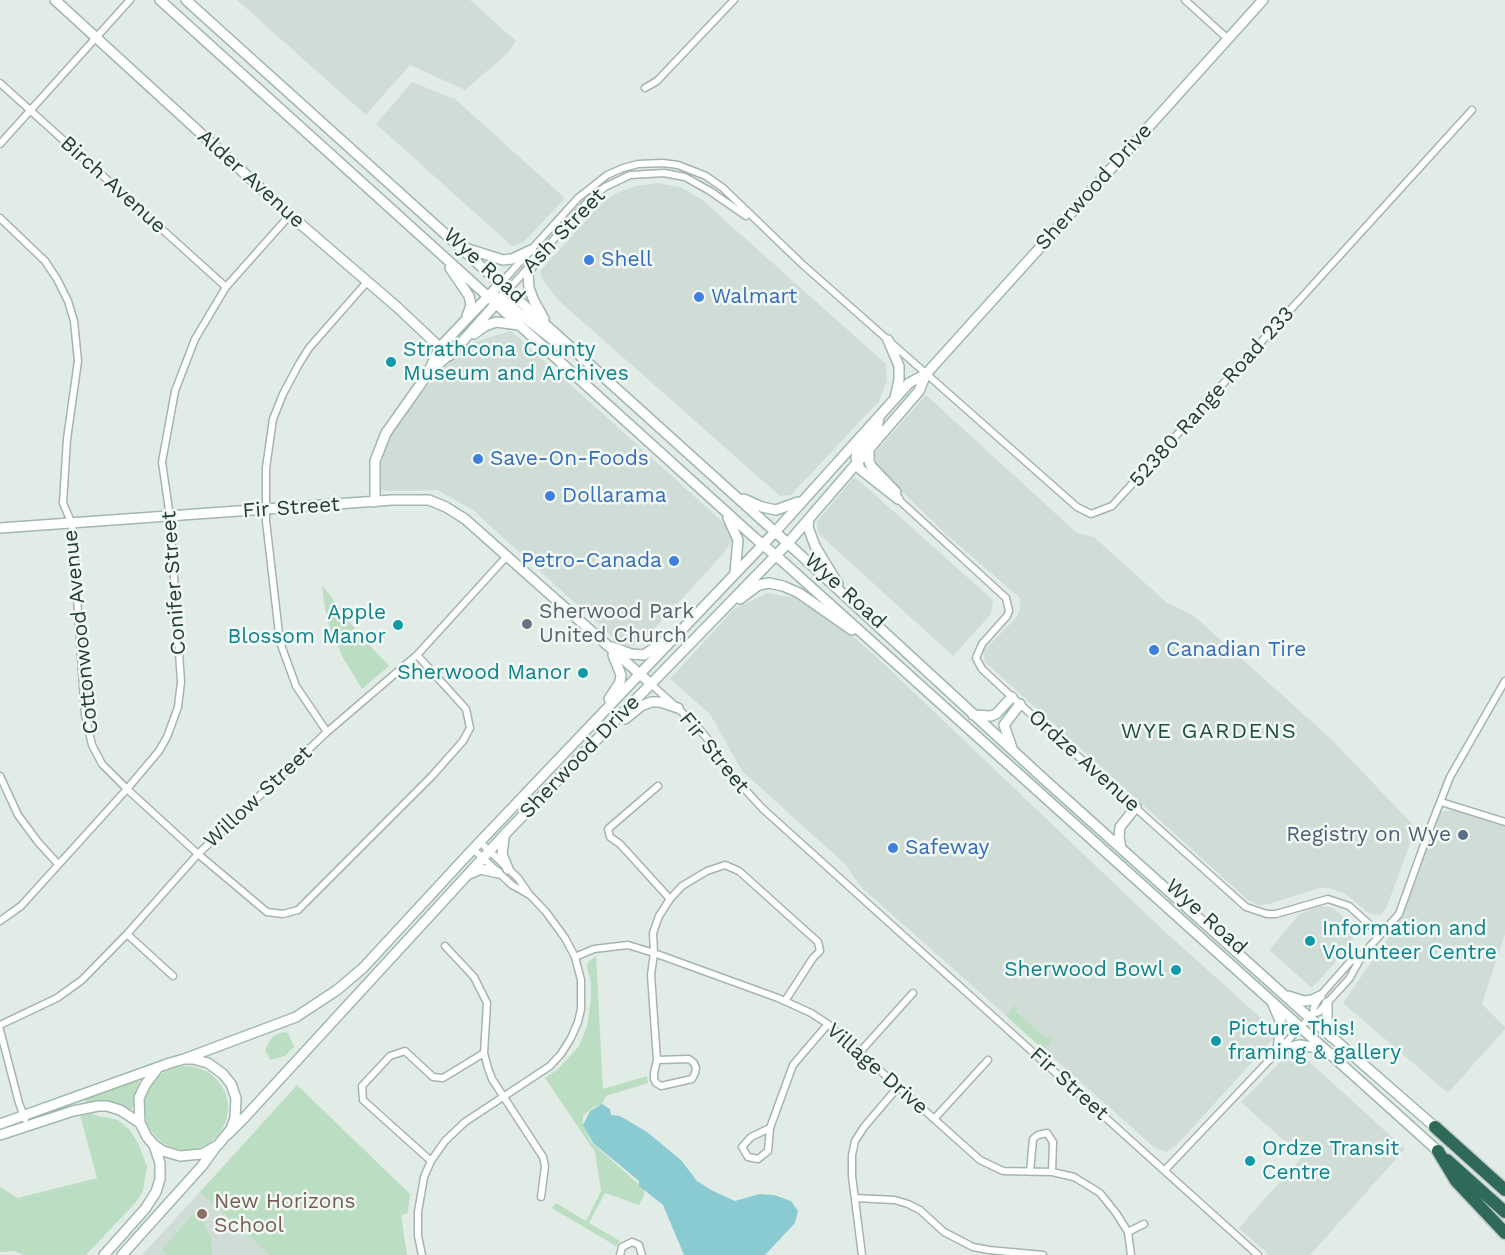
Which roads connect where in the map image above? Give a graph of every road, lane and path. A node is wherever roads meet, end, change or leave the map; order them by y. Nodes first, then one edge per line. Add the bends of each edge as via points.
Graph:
1 (55, 0) edge
2 (130, 0) edge
3 (160, 0) edge
4 (186, 0) edge
5 (196, 0) edge
6 (734, 0) edge
7 (1185, 0) edge
8 (1263, 0) edge
9 (206, 19) junction
10 (96, 37) junction
11 (1228, 39) junction
12 (0, 83) edge
13 (645, 88) dead end
14 (1472, 110) dead end
15 (30, 111) junction
16 (0, 144) edge
17 (290, 215) junction
18 (0, 218) edge
19 (761, 227) junction
20 (458, 246) junction
21 (438, 251) junction
22 (533, 255) junction
23 (367, 282) junction
24 (226, 287) junction
25 (504, 287) junction
26 (495, 300) junction
27 (466, 320) junction
28 (522, 326) junction
29 (548, 327) junction
30 (888, 340) junction
31 (462, 342) junction
32 (440, 347) junction
33 (449, 356) junction
34 (591, 364) junction
35 (926, 374) junction
36 (427, 375) junction
37 (894, 399) junction
38 (879, 417) junction
39 (869, 448) junction
40 (857, 462) junction
41 (730, 491) junction
42 (898, 499) junction
43 (803, 500) junction
44 (375, 502) junction
45 (266, 509) junction
46 (724, 510) junction
47 (810, 516) junction
48 (170, 517) junction
49 (72, 524) junction
50 (0, 528) edge
51 (775, 532) junction
52 (788, 543) junction
53 (762, 545) junction
54 (776, 555) junction
55 (507, 556) junction
56 (735, 573) junction
57 (845, 595) junction
58 (682, 629) junction
59 (699, 633) junction
60 (607, 645) junction
61 (417, 655) junction
62 (888, 656) junction
63 (639, 675) junction
64 (1505, 681) edge
65 (651, 684) junction
66 (1012, 697) junction
67 (1020, 704) junction
68 (678, 708) junction
69 (973, 715) junction
70 (597, 718) junction
71 (327, 732) junction
72 (595, 743) junction
73 (1012, 750) junction
74 (0, 776) edge
75 (658, 786) dead end
76 (127, 789) junction
77 (1441, 802) junction
78 (1136, 807) junction
79 (1505, 822) edge
80 (505, 834) junction
81 (476, 846) junction
82 (1121, 848) junction
83 (198, 854) junction
84 (486, 855) junction
85 (58, 864) junction
86 (508, 869) junction
87 (498, 873) junction
88 (467, 875) junction
89 (529, 894) junction
90 (670, 899) junction
91 (0, 921) edge
92 (128, 934) junction
93 (1380, 934) junction
94 (445, 946) dead end
95 (654, 953) junction
96 (1363, 954) junction
97 (575, 957) junction
98 (172, 976) dead end
99 (913, 993) dead end
100 (1284, 994) junction
101 (1320, 996) junction
102 (785, 1001) junction
103 (1272, 1002) junction
104 (1328, 1004) junction
105 (1311, 1015) junction
106 (828, 1024) junction
107 (0, 1025) edge
108 (1300, 1027) junction
109 (0, 1030) edge
110 (1331, 1037) junction
111 (1278, 1050) junction
112 (1326, 1050) junction
113 (484, 1053) junction
114 (859, 1053) junction
115 (184, 1059) junction
116 (657, 1059) junction
117 (988, 1060) dead end
118 (157, 1069) junction
119 (898, 1087) junction
120 (505, 1097) junction
121 (23, 1116) junction
122 (934, 1119) junction
123 (140, 1123) junction
124 (0, 1124) edge
125 (27, 1126) junction
126 (1435, 1127) joint
127 (770, 1128) junction
128 (0, 1135) edge
129 (227, 1135) junction
130 (154, 1145) junction
131 (218, 1145) junction
132 (1438, 1151) junction
133 (431, 1161) junction
134 (1164, 1170) junction
135 (1030, 1172) junction
136 (1052, 1172) junction
137 (1505, 1190) edge
138 (541, 1197) dead end
139 (855, 1198) junction
140 (1505, 1212) edge
141 (1144, 1224) dead end
142 (1128, 1232) junction
143 (1505, 1233) edge
144 (859, 1254) edge
145 (104, 1255) edge
146 (122, 1255) edge
147 (422, 1255) edge
148 (620, 1255) edge
149 (642, 1255) edge
150 (1043, 1255) edge
151 (1131, 1255) edge
152 (1258, 1255) edge

1 - 10 main road, Alder Avenue
2 - 10 street
3 - 21 main road, Wye Road
4 - 9 main road, Wye Road
5 - 9 main road
6 - 13 street via 657,81
7 - 11 street
8 - 11 main road, Sherwood Drive
9 - 20 main road, Wye Road
10 - 15 street
10 - 17 main road, Alder Avenue
11 - 35 main road, Sherwood Drive
12 - 15 street, Birch Avenue
14 - 35 street, 52380 Range Road 233 via 1112,506 1091,514 1077,507
15 - 16 street
15 - 24 street, Birch Avenue
17 - 23 main road, Alder Avenue
17 - 24 street, Conifer Street
18 - 49 street, Cottonwood Avenue via 45,261 74,321 78,361 63,503
19 - 22 street, Ash Street via 685,177 664,173 630,175 592,197
19 - 22 street, Ash Street via 706,176 678,165 638,164 593,184
19 - 30 street, Ash Street
20 - 22 main road via 503,260
20 - 25 main road, Wye Road
21 - 26 main road, Wye Road
21 - 27 main road via 469,296
22 - 25 street, Ash Street
22 - 29 main road via 529,288
23 - 32 main road, Alder Avenue
23 - 45 street via 309,348 283,394 268,444
24 - 48 street, Conifer Street via 195,339 175,391 162,462
25 - 26 main road, Ash Street
25 - 29 main road, Wye Road
26 - 27 main road, Ash Street
26 - 28 main road, Wye Road
26 - 31 main road, Ash Street
26 - 34 main road via 581,363
27 - 32 main road, Ash Street
28 - 31 main road via 496,322
28 - 46 main road, Wye Road
29 - 34 main road, Wye Road
30 - 35 street, Ash Street
30 - 37 main road via 899,366
31 - 33 main road, Ash Street
32 - 33 main road, Alder Avenue
32 - 36 main road, Ash Street
33 - 36 main road, Ash Street
34 - 41 main road, Wye Road
35 - 37 main road, Sherwood Drive via 909,383
35 - 39 main road, Sherwood Drive via 919,391
36 - 44 main road, Ash Street via 379,447
37 - 38 main road, Sherwood Drive
38 - 40 main road via 877,428 856,456
38 - 43 main road, Sherwood Drive
39 - 40 main road, Sherwood Drive
39 - 42 main road via 868,462
40 - 42 main road via 860,469
40 - 47 main road, Sherwood Drive
41 - 43 main road via 769,509 781,509
41 - 51 main road, Wye Road
42 - 66 street, Ordze Avenue via 1006,598 1007,616 982,644 976,658 982,669
43 - 51 main road, Sherwood Drive
44 - 45 main road, Fir Street
44 - 55 main road, Fir Street via 429,500 454,512
45 - 48 main road, Fir Street
45 - 71 street via 280,642 296,686
46 - 53 main road, Wye Road
46 - 56 main road via 738,540
47 - 52 main road, Sherwood Drive
47 - 57 main road via 808,527 815,546
48 - 49 main road, Fir Street
48 - 76 street, Conifer Street via 180,674 178,707 159,751
49 - 50 main road, Fir Street
49 - 76 street, Cottonwood Avenue via 88,730 102,764
51 - 52 main road, Wye Road
51 - 53 main road, Sherwood Drive
52 - 54 main road, Sherwood Drive
52 - 57 main road, Wye Road
53 - 54 main road, Wye Road
53 - 56 main road, Sherwood Drive
54 - 59 main road, Sherwood Drive
54 - 62 main road, Wye Road
55 - 60 main road, Fir Street
55 - 61 street, Willow Street
56 - 58 main road, Sherwood Drive
57 - 69 main road, Wye Road
58 - 60 main road via 644,655
58 - 63 main road, Sherwood Drive
59 - 62 main road via 755,587 775,584 799,592
59 - 65 main road, Sherwood Drive
60 - 63 main road, Fir Street
60 - 70 main road via 621,675
61 - 71 street, Willow Street
61 - 83 street, Cottonwood Avenue via 466,710 470,728 432,776 298,910 283,914 267,912
62 - 103 main road, Wye Road
63 - 65 main road, Fir Street
63 - 70 main road, Sherwood Drive
64 - 77 street via 1450,777
65 - 68 street, Fir Street
65 - 72 main road, Sherwood Drive
66 - 67 street, Ordze Avenue
66 - 69 main road via 996,714
67 - 73 main road via 1004,725
67 - 78 street, Ordze Avenue
68 - 72 main road via 649,702
68 - 134 street, Fir Street via 714,747 727,771 763,809
69 - 73 main road, Wye Road
70 - 81 main road, Sherwood Drive
71 - 83 street, Willow Street
72 - 80 main road, Sherwood Drive
73 - 82 main road, Wye Road
74 - 85 street via 18,815
75 - 90 street via 608,829 610,837
76 - 83 street, Cottonwood Avenue
76 - 85 street, Conifer Street
77 - 79 street
77 - 93 street via 1404,904
78 - 82 main road via 1120,827
78 - 93 street, Ordze Avenue via 1246,907 1276,914 1329,898 1349,906
80 - 84 main road, Sherwood Drive
80 - 86 main road via 502,854
81 - 84 street
81 - 115 main road, Sherwood Drive via 363,968 337,990 283,1023
82 - 100 main road, Wye Road
83 - 92 street, Willow Street
84 - 86 street
84 - 87 street
84 - 88 main road, Sherwood Drive
85 - 91 street, Conifer Street via 21,906
86 - 89 street
87 - 88 main road via 481,869
87 - 89 street
88 - 129 main road, Sherwood Drive
89 - 97 street via 554,922
90 - 95 street via 653,933
90 - 102 street via 682,886 707,871 725,865 739,871 818,942 820,951
92 - 98 street
92 - 107 street, Willow Street via 74,986
93 - 96 street
94 - 113 street via 474,977 488,1004
95 - 97 street, Village Drive via 628,945 594,949
95 - 102 street, Village Drive
95 - 116 street via 651,975
96 - 101 street via 1350,962
96 - 104 street
97 - 120 street via 581,980 581,1009 571,1038 550,1066
99 - 114 street
100 - 101 main road via 1304,1001
100 - 105 main road, Wye Road
101 - 105 street
102 - 106 street, Village Drive
103 - 108 main road, Wye Road
103 - 111 main road via 1281,1023
104 - 105 street
104 - 110 main road
105 - 108 street
105 - 110 main road, Wye Road
106 - 114 street, Village Drive
106 - 127 street via 793,1065
108 - 111 street
108 - 112 main road, Wye Road
109 - 121 street
110 - 126 main road, Wye Road
111 - 112 main road via 1300,1045
111 - 134 street
112 - 132 main road, Wye Road
113 - 120 street via 492,1079
113 - 133 street via 443,1078 433,1077 405,1052 390,1056 362,1086 363,1100
114 - 119 street, Village Drive
115 - 118 main road
115 - 129 main road via 208,1064 231,1084 237,1110
116 - 116 street via 654,1079 661,1086 692,1079 695,1073 694,1063 688,1059
117 - 122 street
118 - 121 main road
118 - 123 main road via 139,1098
119 - 122 street, Village Drive
119 - 139 street via 855,1141
120 - 133 street via 457,1128
120 - 138 street via 543,1157
121 - 124 main road
121 - 125 street
122 - 135 street, Village Drive via 992,1167
123 - 125 main road via 107,1106 86,1108
123 - 130 main road
125 - 128 main road
126 - 137 highway, Wye Road
127 - 127 street via 751,1137 742,1148 748,1157 758,1159 768,1151
129 - 131 main road
130 - 131 main road via 185,1156 202,1154
130 - 145 main road via 160,1163 156,1192
131 - 146 main road
132 - 140 highway, Wye Road
132 - 143 highway via 1456,1181
133 - 147 street via 418,1212
134 - 152 street, Fir Street
135 - 136 street, Village Drive
135 - 136 street via 1033,1139 1047,1133 1053,1142
136 - 142 street, Village Drive via 1074,1177 1100,1193
139 - 144 street
139 - 150 street via 908,1204 944,1232 973,1247
141 - 142 street
142 - 151 street, Village Drive
148 - 149 street via 622,1247 632,1242 639,1245

